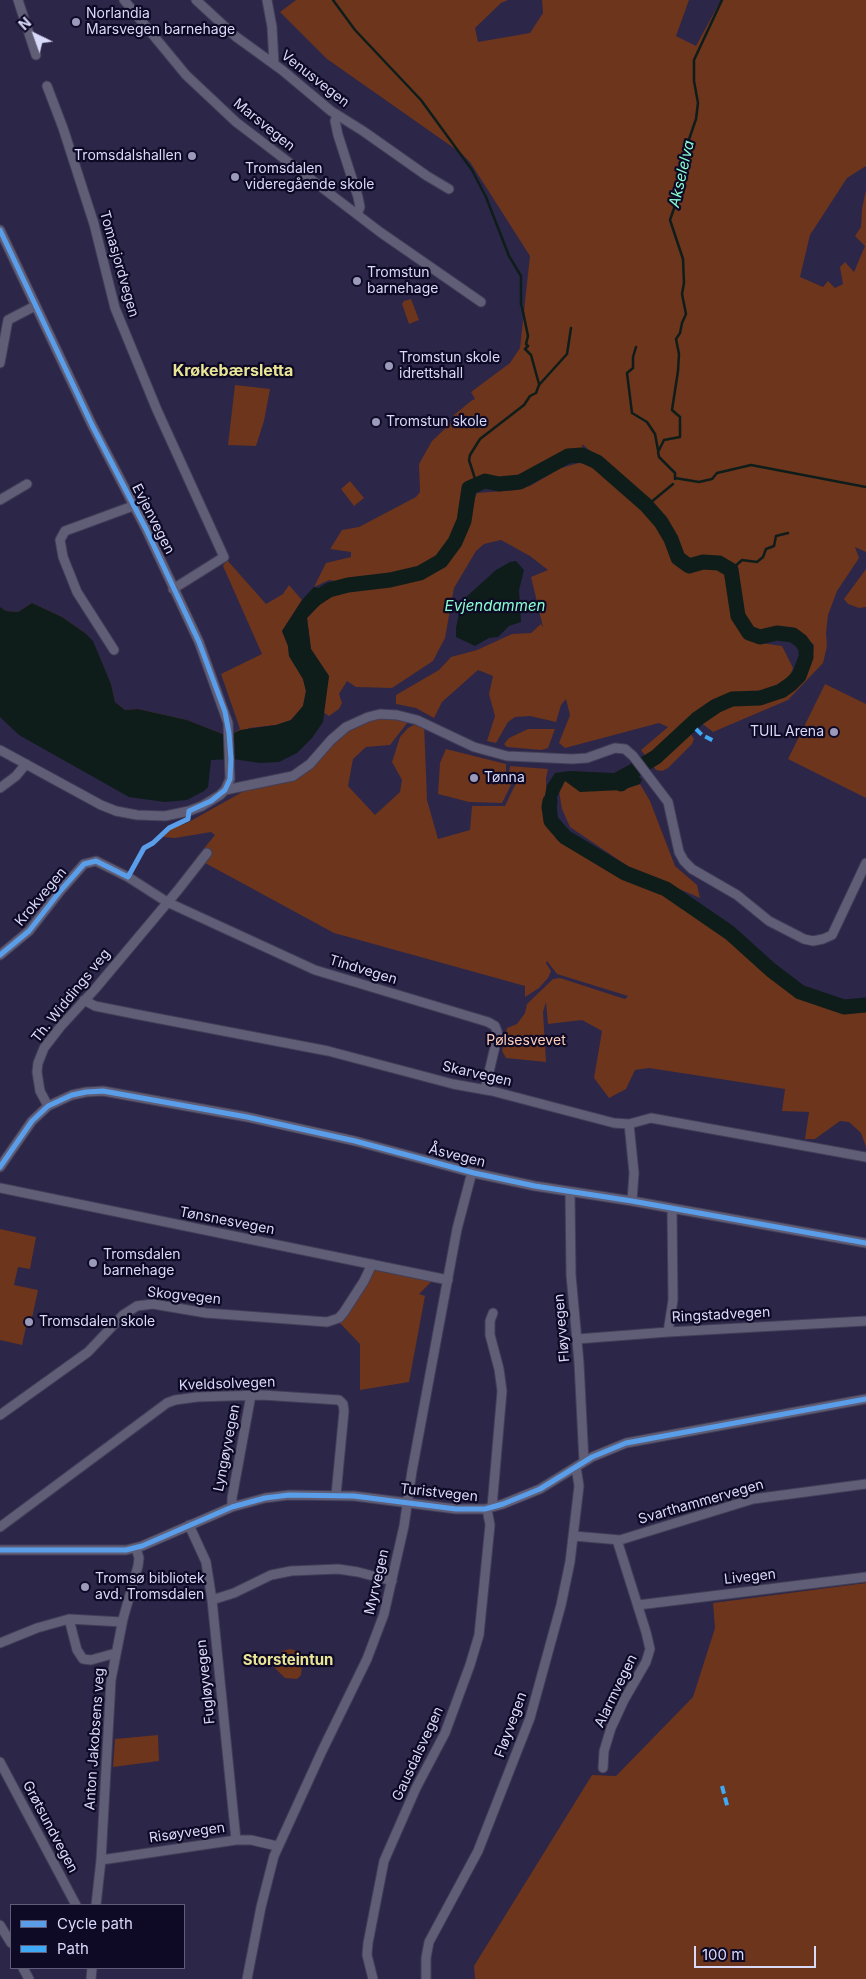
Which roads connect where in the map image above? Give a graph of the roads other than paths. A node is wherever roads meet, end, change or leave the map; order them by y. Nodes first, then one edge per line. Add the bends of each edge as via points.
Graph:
1 (18, 0) edge
2 (124, 0) edge
3 (196, 0) edge
4 (267, 0) edge
5 (36, 55) dead end
6 (274, 64) junction
7 (47, 86) dead end
8 (336, 115) junction
9 (449, 189) dead end
10 (357, 214) junction
11 (0, 230) edge
12 (481, 302) dead end
13 (35, 306) junction
14 (0, 363) edge
15 (27, 484) dead end
16 (0, 500) edge
17 (133, 506) junction
18 (173, 589) junction
19 (114, 650) dead end
20 (0, 750) edge
21 (26, 764) junction
22 (0, 788) edge
23 (225, 790) junction
24 (207, 853) dead end
25 (866, 863) edge
26 (167, 902) junction
27 (0, 955) edge
28 (84, 1000) junction
29 (485, 1089) junction
30 (48, 1106) junction
31 (628, 1124) junction
32 (866, 1157) edge
33 (0, 1167) edge
34 (472, 1172) junction
35 (0, 1188) edge
36 (570, 1192) junction
37 (632, 1201) junction
38 (672, 1209) junction
39 (866, 1243) edge
40 (372, 1264) junction
41 (448, 1280) junction
42 (493, 1313) dead end
43 (866, 1321) edge
44 (668, 1332) junction
45 (577, 1339) junction
46 (251, 1395) junction
47 (866, 1399) edge
48 (0, 1415) edge
49 (580, 1464) junction
50 (866, 1484) edge
51 (336, 1495) junction
52 (408, 1502) junction
53 (232, 1507) junction
54 (490, 1508) junction
55 (189, 1525) junction
56 (0, 1527) edge
57 (574, 1536) junction
58 (617, 1540) junction
59 (136, 1548) junction
60 (0, 1550) edge
61 (866, 1577) edge
62 (392, 1581) junction
63 (212, 1600) junction
64 (638, 1605) junction
65 (69, 1619) junction
66 (122, 1622) junction
67 (0, 1642) edge
68 (116, 1653) junction
69 (0, 1762) edge
70 (603, 1768) dead end
71 (236, 1840) junction
72 (277, 1846) junction
73 (101, 1860) junction
74 (75, 1904) edge
75 (96, 1904) edge
76 (0, 1924) edge
77 (10, 1941) edge
78 (248, 1979) edge
79 (373, 1979) edge
80 (426, 1979) edge

1 - 5 street
2 - 10 street, Marsvegen via 186,75 215,104
3 - 6 street, Venusvegen via 235,36
4 - 6 street
6 - 8 street, Venusvegen
7 - 18 street, Tomasjordvegen via 94,224 115,308 224,557
8 - 9 street, Venusvegen
8 - 10 street via 338,135 358,197 360,207
10 - 12 street, Marsvegen
11 - 13 street, Evjenvegen
13 - 14 street via 8,320
13 - 17 street, Evjenvegen
15 - 16 street
17 - 18 street, Evjenvegen
17 - 19 street via 65,531 60,540 77,592
18 - 23 street, Evjenvegen via 199,642 226,716 231,759 230,779
20 - 21 street
21 - 22 street
21 - 23 street via 101,805 138,815 180,814 202,806
23 - 25 street via 293,776 310,764 346,726 357,720 380,714 410,717 460,741 507,756 572,759 587,758 609,749 625,750 668,802 684,861 769,921 804,939 823,940 832,935
24 - 26 street, Th. Widdings veg
26 - 27 street, Krokvegen via 128,877 96,862 88,862 60,890 29,931
26 - 28 street, Th. Widdings veg
26 - 29 street, Tindvegen via 321,972 495,1026 498,1034
28 - 29 street, Skarvegen via 95,1006 311,1047 453,1084
28 - 30 street, Th. Widdings veg via 54,1034 40,1058 37,1077
29 - 31 street, Skarvegen
30 - 33 street via 34,1119
30 - 34 street, Åsvegen via 72,1095 103,1091 256,1118
31 - 32 street, Skarvegen via 654,1119
31 - 37 street via 634,1173
34 - 36 street, Åsvegen
34 - 41 street, Myrvegen
35 - 40 street, Tønsnesvegen
36 - 37 street, Åsvegen
36 - 45 street, Fløyvegen via 571,1275
37 - 38 street, Åsvegen
38 - 39 street, Åsvegen
38 - 44 street via 673,1300
40 - 41 street, Tønsnesvegen
40 - 48 street, Skogvegen via 342,1315 327,1322 206,1313 153,1304 136,1306 88,1352
41 - 52 street, Myrvegen
42 - 54 street, Gausdalsvegen via 490,1335 502,1391
43 - 44 street, Ringstadvegen
44 - 45 street, Ringstadvegen
45 - 49 street, Fløyvegen
46 - 51 street, Kveldsolvegen via 333,1398 342,1403 344,1419
46 - 53 street, Lyngøyvegen
46 - 56 street, Kveldsolvegen via 171,1401
47 - 49 street, Turistvegen via 626,1443
49 - 54 street, Turistvegen via 540,1488
49 - 57 street, Fløyvegen
50 - 58 street, Svarthammervegen via 753,1499
51 - 52 street, Turistvegen
51 - 53 street, Turistvegen via 289,1495
52 - 54 street, Turistvegen via 456,1509
52 - 62 street, Myrvegen
53 - 55 street, Turistvegen
54 - 79 street, Gausdalsvegen via 479,1634 445,1733 416,1788 384,1862 368,1943
55 - 59 street, Turistvegen
55 - 63 street, Fugløyvegen via 206,1562
57 - 58 street, Svarthammervegen
57 - 80 street, Fløyvegen via 561,1605 530,1718 478,1852 429,1942
58 - 64 street, Alarmvegen
59 - 60 street, Turistvegen via 119,1551
59 - 66 street, Anton Jakobsens veg via 138,1566
61 - 64 street, Livegen
62 - 63 street via 338,1570 291,1571 271,1575
62 - 72 street, Myrvegen via 382,1623 367,1659
63 - 71 street, Fugløyvegen
64 - 70 street, Alarmvegen via 649,1653 612,1728 604,1751
65 - 66 street
65 - 67 street
65 - 68 street via 74,1644 84,1660
66 - 68 street, Anton Jakobsens veg
68 - 73 street, Anton Jakobsens veg via 108,1709
69 - 74 street, Grøtsundvegen
71 - 72 street, Risøyvegen
71 - 73 street, Risøyvegen
72 - 78 street, Myrvegen via 261,1907
73 - 75 street, Anton Jakobsens veg
76 - 77 street

